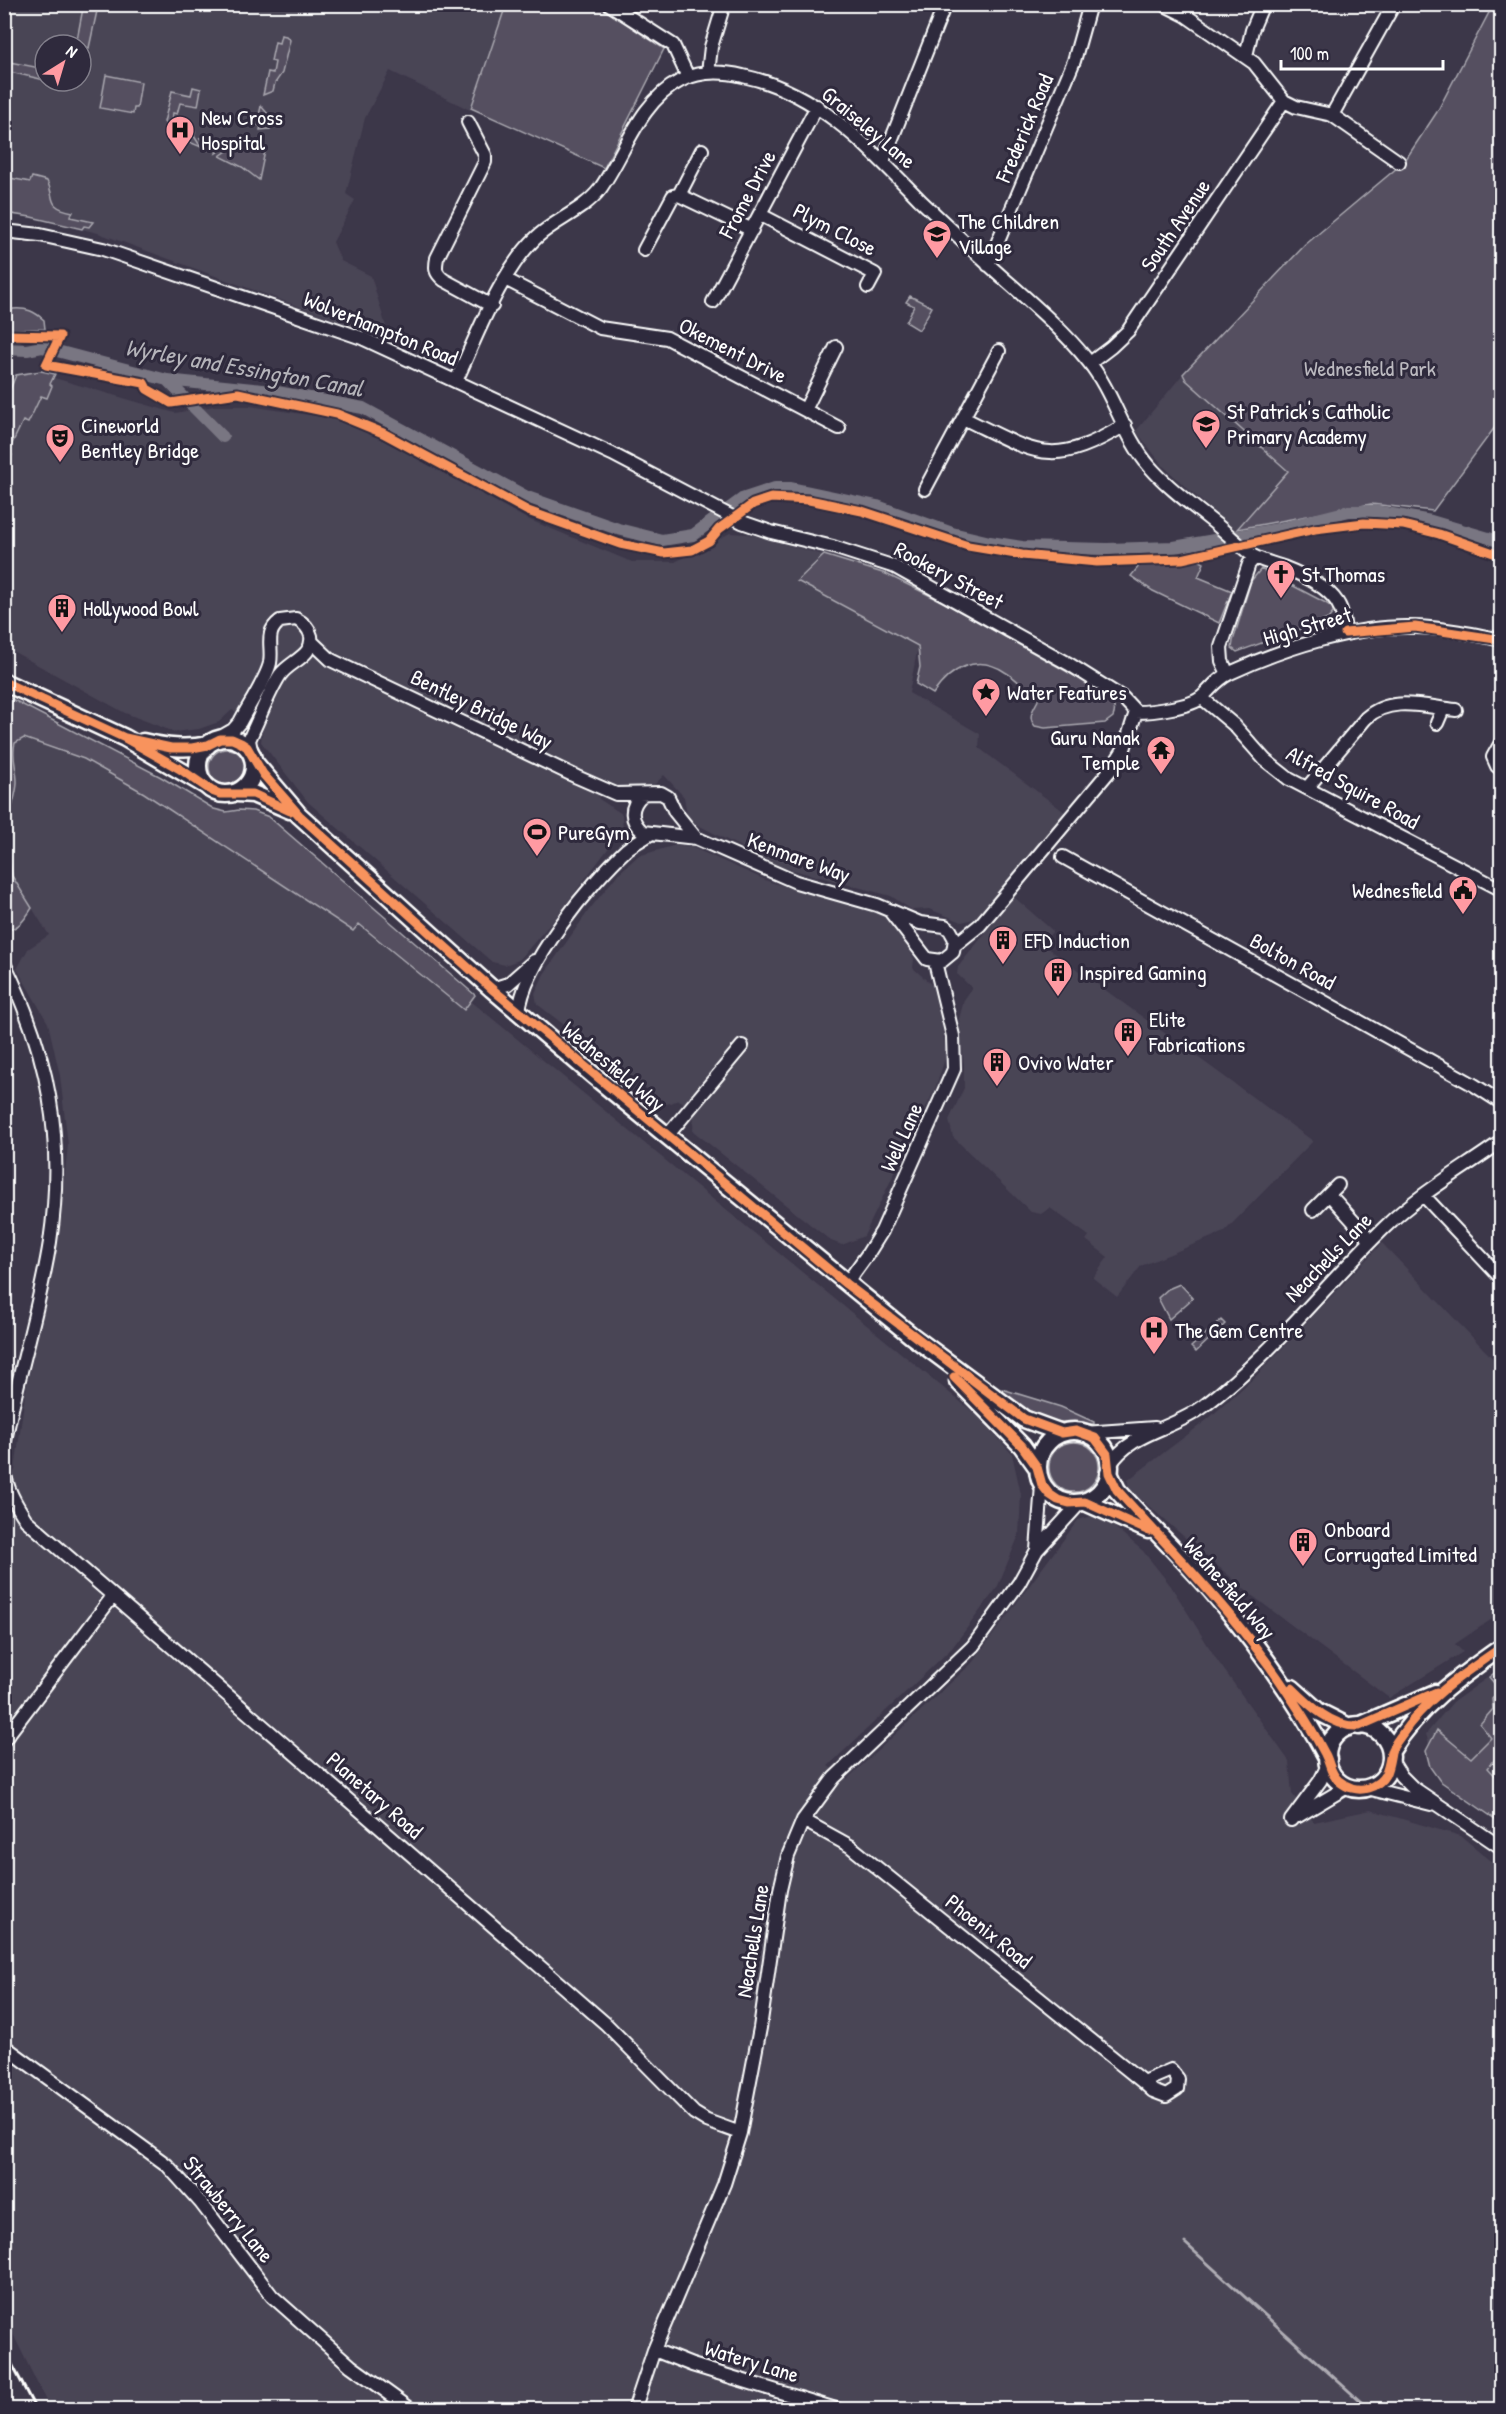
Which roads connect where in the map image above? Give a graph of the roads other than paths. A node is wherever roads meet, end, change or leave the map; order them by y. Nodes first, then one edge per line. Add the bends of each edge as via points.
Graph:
1 (609, 4) edge
2 (724, 4) edge
3 (945, 4) edge
4 (1090, 4) edge
5 (1162, 4) edge
6 (1263, 4) edge
7 (1394, 4) edge
8 (1246, 56) junction
9 (708, 73) junction
10 (688, 77) junction
11 (1284, 101) junction
12 (817, 106) junction
13 (1332, 115) junction
14 (468, 122) dead end
15 (702, 150) dead end
16 (883, 161) junction
17 (1399, 162) dead end
18 (680, 195) junction
19 (761, 215) junction
20 (752, 230) junction
21 (4, 231) edge
22 (644, 250) dead end
23 (988, 265) junction
24 (505, 279) junction
25 (868, 287) dead end
26 (713, 302) dead end
27 (492, 306) junction
28 (836, 347) dead end
29 (999, 351) dead end
30 (1090, 363) junction
31 (456, 381) junction
32 (805, 410) junction
33 (963, 418) junction
34 (1125, 425) junction
35 (839, 428) dead end
36 (925, 489) dead end
37 (724, 514) joint
38 (1255, 557) junction
39 (1345, 633) junction
40 (1502, 640) edge
41 (311, 641) junction
42 (271, 650) junction
43 (298, 659) junction
44 (331, 660) junction
45 (1228, 674) junction
46 (4, 682) edge
47 (1202, 698) junction
48 (1443, 709) junction
49 (1456, 710) dead end
50 (1136, 712) junction
51 (1437, 723) dead end
52 (125, 738) junction
53 (1502, 741) edge
54 (210, 743) junction
55 (253, 758) junction
56 (1502, 770) edge
57 (204, 785) junction
58 (1307, 788) junction
59 (237, 793) junction
60 (616, 794) junction
61 (642, 795) junction
62 (675, 812) junction
63 (299, 815) junction
64 (633, 817) junction
65 (655, 834) junction
66 (696, 838) junction
67 (629, 847) junction
68 (1063, 857) dead end
69 (1500, 887) edge
70 (890, 910) junction
71 (933, 925) junction
72 (954, 939) junction
73 (918, 945) junction
74 (540, 957) junction
75 (948, 958) junction
76 (935, 962) junction
77 (4, 963) edge
78 (492, 989) junction
79 (945, 996) junction
80 (519, 1013) junction
81 (742, 1046) dead end
82 (1502, 1103) edge
83 (667, 1136) junction
84 (1502, 1141) edge
85 (1424, 1196) junction
86 (1313, 1210) dead end
87 (1371, 1241) junction
88 (1502, 1279) edge
89 (846, 1284) junction
90 (912, 1336) junction
91 (1162, 1428) junction
92 (1062, 1433) junction
93 (1084, 1433) junction
94 (4, 1446) edge
95 (1037, 1467) junction
96 (4, 1468) edge
97 (1110, 1469) junction
98 (1042, 1485) junction
99 (1083, 1502) junction
100 (1157, 1534) junction
101 (1037, 1550) junction
102 (113, 1596) junction
103 (1502, 1647) edge
104 (1273, 1668) junction
105 (1443, 1689) junction
106 (1354, 1726) junction
107 (4, 1740) edge
108 (1391, 1756) junction
109 (1328, 1761) junction
110 (1347, 1787) junction
111 (1367, 1788) junction
112 (1441, 1807) junction
113 (803, 1820) junction
114 (1502, 1848) edge
115 (4, 2046) edge
116 (1143, 2082) dead end
117 (740, 2133) junction
118 (654, 2350) junction
119 (412, 2409) edge
120 (634, 2409) edge
121 (839, 2409) edge

1 - 10 street via 673,45
2 - 9 street
3 - 16 street
4 - 23 street, Frederick Road via 1074,62
5 - 8 street
6 - 8 street
7 - 13 street
8 - 11 street
9 - 10 street, Graiseley Lane
9 - 12 street, Graiseley Lane via 752,78
10 - 24 street, Graiseley Lane via 659,96 646,112 598,191 539,234
11 - 13 street
11 - 30 street, South Avenue via 1128,331
12 - 16 street, Graiseley Lane
12 - 19 street, Frome Drive
13 - 17 street
14 - 27 street via 485,155 484,162 435,269 444,280
15 - 18 street
16 - 23 street, Graiseley Lane
18 - 20 street
18 - 22 street via 673,196
19 - 20 street, Frome Drive
19 - 25 street, Plym Close via 875,274
20 - 26 street, Frome Drive
21 - 31 street, Wolverhampton Road via 103,249 362,338
23 - 30 street, Graiseley Lane
24 - 27 street, Graiseley Lane
24 - 32 street, Okement Drive via 600,328 667,338
27 - 31 street, Graiseley Lane
28 - 32 street
29 - 33 street
30 - 34 street, Graiseley Lane
31 - 37 street, Wolverhampton Road via 612,454
32 - 35 street, Okement Drive
33 - 34 street via 1025,448 1052,453 1088,445
33 - 36 street
34 - 38 street, Graiseley Lane via 1150,466
37 - 50 street, Rookery Street via 771,532 895,567 1085,674 1123,698
38 - 39 street via 1300,573 1326,591 1337,601
38 - 45 street via 1249,564 1221,647
39 - 40 street, High Street via 1415,627
39 - 45 street, High Street
41 - 42 street via 305,625 296,619 285,619 271,630
41 - 43 street
41 - 44 street
42 - 43 street via 281,659
42 - 54 street via 270,664 240,722
43 - 44 street
43 - 55 street via 281,674 253,730 249,740
44 - 60 street, Bentley Bridge Way
45 - 47 street, High Street via 1209,687
46 - 52 main road
47 - 50 street, High Street via 1166,710
47 - 58 street, Alfred Squire Road via 1234,724 1264,760
48 - 49 street
48 - 51 street
48 - 58 street via 1396,704 1376,710
50 - 72 street via 1124,749 1112,768 980,925
52 - 54 main road via 171,748
52 - 57 main road
53 - 56 street via 1493,757
54 - 55 main road via 232,739 241,743
54 - 57 main road via 198,761
55 - 59 main road via 252,777
55 - 63 main road, Wednesfield Way
57 - 59 main road via 220,794
58 - 69 street, Alfred Squire Road
59 - 63 main road, Wednesfield Way via 253,794
60 - 61 street
60 - 64 street
61 - 62 street via 661,793
61 - 64 street via 633,807
62 - 65 street via 671,825
62 - 66 street
63 - 78 main road, Wednesfield Way
64 - 65 street via 643,832
64 - 67 street
65 - 66 street
65 - 67 street
66 - 70 street, Kenmare Way via 796,882
67 - 74 street via 595,883
68 - 82 street, Bolton Road
70 - 71 street, Kenmare Way
70 - 73 street
71 - 72 street via 945,926
71 - 73 street via 921,933
72 - 75 street
73 - 76 street via 923,956
74 - 78 street via 508,984
74 - 80 street via 522,995
75 - 76 street
75 - 79 street
76 - 79 street
77 - 94 street via 31,1021 44,1066 56,1153 50,1240
78 - 80 main road, Wednesfield Way
79 - 89 street, Well Lane via 955,1048 952,1077 882,1231
80 - 83 main road, Wednesfield Way
81 - 83 street
83 - 89 main road, Wednesfield Way
84 - 85 street, Neachells Lane
85 - 87 street, Neachells Lane
85 - 88 street
86 - 87 street via 1334,1189
87 - 91 street, Neachells Lane via 1243,1374 1191,1416
89 - 90 main road, Wednesfield Way
90 - 92 main road, Wednesfield Way via 1024,1419
90 - 95 main road, Wednesfield Way via 1006,1428
91 - 93 street, Neachells Lane
91 - 97 street, Neachells Lane via 1127,1445
92 - 93 main road
92 - 95 main road via 1044,1447
93 - 97 main road via 1102,1445
95 - 98 main road
96 - 102 street, Planetary Road via 8,1488 26,1520
97 - 99 main road via 1105,1486
97 - 100 main road, Wednesfield Way via 1117,1490
98 - 99 main road via 1058,1500
98 - 101 street, Neachells Lane
99 - 100 main road, Wednesfield Way
99 - 101 street, Neachells Lane
100 - 104 main road, Wednesfield Way via 1211,1591
101 - 113 street, Neachells Lane via 1019,1583 973,1646 834,1778
102 - 107 street
102 - 117 street, Planetary Road via 606,2024 693,2113
103 - 105 main road
104 - 106 main road, Wednesfield Way via 1318,1712
104 - 109 main road, Wednesfield Way
105 - 106 main road
105 - 108 main road via 1405,1730
106 - 108 main road via 1369,1727 1380,1735 1388,1743
106 - 109 main road via 1338,1733 1329,1745
108 - 111 main road via 1383,1778
108 - 112 street via 1401,1776
109 - 110 main road via 1331,1773
109 - 110 street via 1320,1781 1292,1820
110 - 111 main road
111 - 112 street
112 - 114 street
113 - 116 street, Phoenix Road via 850,1846
113 - 117 street, Neachells Lane via 788,1856 780,1890
115 - 119 street, Strawberry Lane via 167,2165 272,2296 351,2366
117 - 118 street, Neachells Lane via 724,2184
118 - 120 street, Neachells Lane
118 - 121 street, Watery Lane

